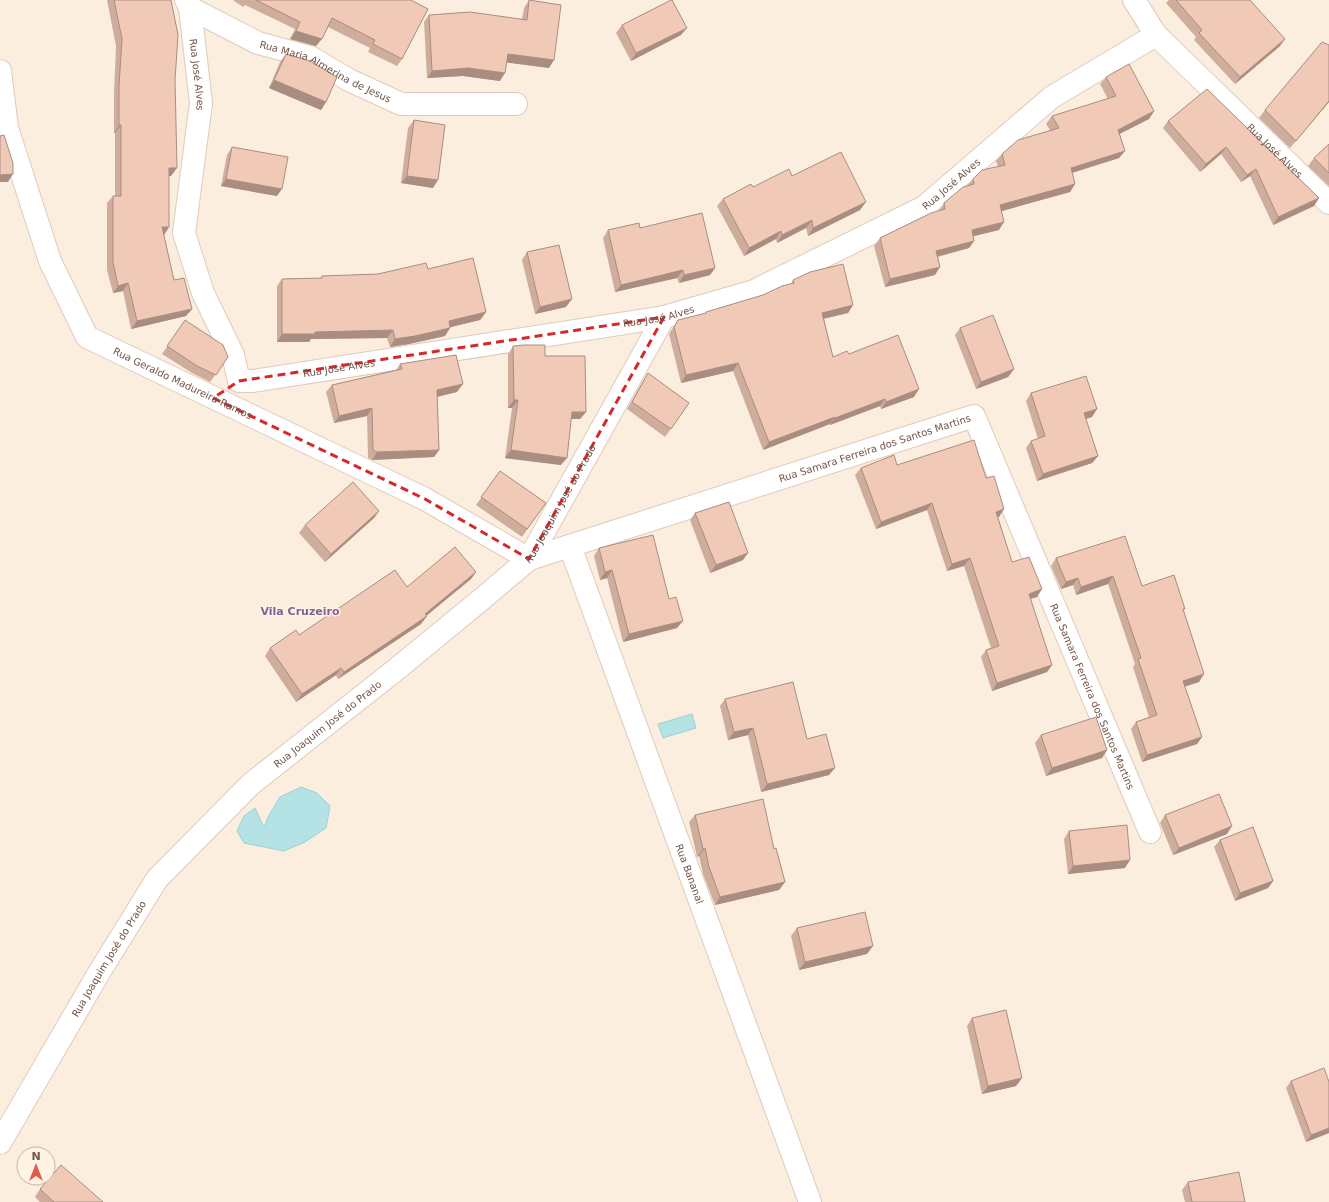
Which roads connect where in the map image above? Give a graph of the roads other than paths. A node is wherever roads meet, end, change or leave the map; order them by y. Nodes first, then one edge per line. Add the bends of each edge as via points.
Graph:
1 (1134, 0) edge
2 (188, 4) edge
3 (1156, 35) junction
4 (0, 71) edge
5 (516, 104) dead end
6 (1329, 203) edge
7 (664, 317) junction
8 (239, 381) junction
9 (213, 398) junction
10 (570, 546) junction
11 (529, 558) junction
12 (1150, 832) dead end
13 (0, 1143) edge
14 (810, 1202) edge

1 - 3 street
2 - 5 street, Rua Maria Almerina de Jesus via 258,43 310,56 349,80 401,104
2 - 8 street, Rua José Alves via 201,103 184,233 203,293 233,355
3 - 6 street, Rua José Alves
3 - 7 street, Rua José Alves via 1052,97 924,207 754,291
4 - 9 street, Rua Geraldo Madureira Ramos via 8,128 50,261 87,337
7 - 8 street, Rua José Alves via 261,380
7 - 11 street, Rua Joaquim José do Prado
8 - 9 street
9 - 11 street, Rua Geraldo Madureira Ramos via 425,499
10 - 11 street, Rua Samara Ferreira dos Santos Martins
10 - 12 street, Rua Samara Ferreira dos Santos Martins via 974,416
10 - 14 street, Rua Bananal
11 - 13 street, Rua Joaquim José do Prado via 405,662 251,784 157,879

